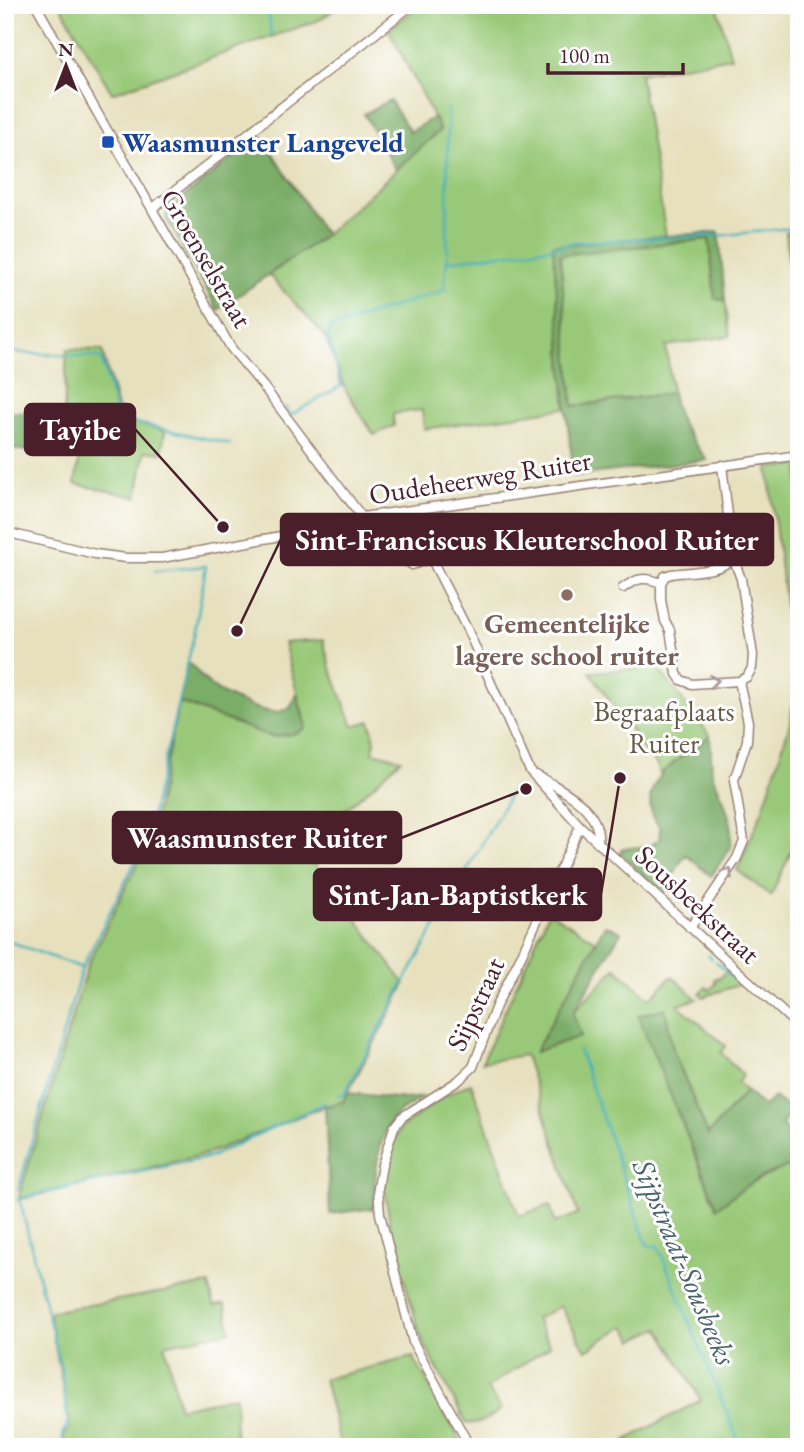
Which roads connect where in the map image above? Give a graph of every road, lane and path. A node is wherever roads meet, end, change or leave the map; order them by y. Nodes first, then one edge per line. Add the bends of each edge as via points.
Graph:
1 (36, 5) edge
2 (412, 5) edge
3 (153, 208) junction
4 (799, 455) edge
5 (722, 465) junction
6 (412, 511) junction
7 (362, 517) junction
8 (369, 529) dead end
9 (5, 532) edge
10 (733, 557) junction
11 (431, 558) junction
12 (661, 583) junction
13 (623, 588) dead end
14 (739, 681) junction
15 (530, 771) junction
16 (580, 826) junction
17 (598, 843) junction
18 (691, 928) junction
19 (799, 1027) edge
20 (470, 1447) edge

1 - 3 street, Groenselstraat
2 - 3 street
3 - 7 street, Groenselstraat via 231,348
4 - 5 street, Oudeheerweg Ruiter
5 - 6 street, Oudeheerweg Ruiter
5 - 10 street
6 - 7 street, Oudeheerweg Ruiter
6 - 11 street, Sousbeekstraat
7 - 9 street, Oudeheerweg Ruiter via 351,523 162,558 95,554
8 - 11 street via 412,565
10 - 12 street via 720,567 665,576
10 - 14 street via 753,654 747,677
11 - 15 street, Sousbeekstraat
12 - 13 street via 637,578
12 -> 14 street via 665,621 681,680 692,684
18 -> 14 street via 744,841 734,780 748,722
15 - 16 street, Sousbeekstraat
15 - 17 street, Sousbeekstraat via 574,796 599,833
16 - 17 street, Sousbeekstraat
16 - 20 street, Sijpstraat via 496,1006 473,1067 394,1127 378,1188 380,1214 413,1342
17 - 18 street, Sousbeekstraat
18 - 19 street, Sousbeekstraat

